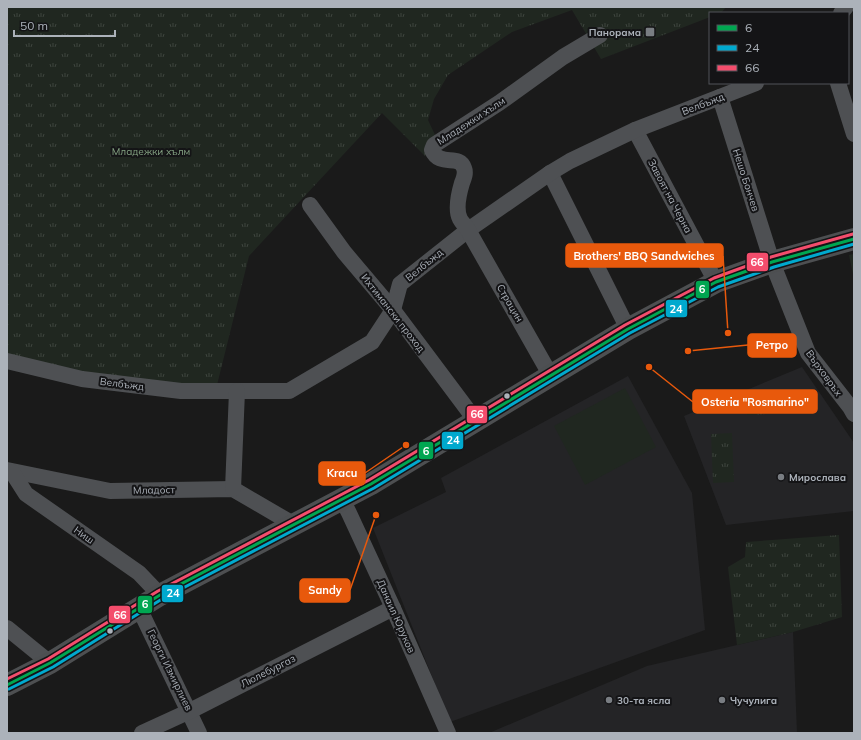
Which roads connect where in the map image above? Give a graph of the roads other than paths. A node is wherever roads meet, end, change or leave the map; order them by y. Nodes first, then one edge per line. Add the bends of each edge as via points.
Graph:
1 (600, 34) dead end
2 (753, 84) edge
3 (838, 84) edge
4 (720, 97) junction
5 (635, 130) junction
6 (854, 134) edge
7 (550, 173) junction
8 (310, 205) dead end
9 (468, 230) junction
10 (854, 239) edge
11 (772, 262) junction
12 (716, 282) junction
13 (393, 310) junction
14 (628, 329) junction
15 (7, 361) edge
16 (551, 376) junction
17 (237, 391) junction
18 (854, 414) edge
19 (476, 421) junction
20 (10, 471) edge
21 (233, 489) junction
22 (342, 499) junction
23 (293, 524) junction
24 (160, 595) junction
25 (140, 608) junction
26 (393, 608) junction
27 (7, 628) edge
28 (50, 663) junction
29 (7, 685) edge
30 (190, 711) junction
31 (142, 733) edge
32 (200, 733) edge
33 (448, 733) edge

1 - 9 street, Младежки хълм via 434,145 434,155 440,159 459,161 463,165 465,172 458,197 460,219
2 - 4 street, Велбъжд
3 - 6 street
4 - 5 street, Велбъжд
4 - 11 street, Нешо Бончев
5 - 7 street, Велбъжд
5 - 12 street, Завоят на Черна
7 - 9 street, Велбъжд
7 - 14 street
8 - 13 street, Ихтимански проход via 344,252
9 - 13 street, Велбъжд via 400,284
9 - 16 street, Страцин
10 - 11 main road
11 - 12 main road
11 - 18 street, Върховръх via 808,353
12 - 14 main road
13 - 17 street, Велбъжд via 372,342 289,391
13 - 19 street, Ихтимански проход
14 - 16 main road
15 - 17 street, Велбъжд via 82,379 181,391
16 - 19 main road
17 - 21 street
19 - 22 main road
20 - 21 street, Младост via 110,491
20 - 24 street, Ниш via 26,494 138,573
21 - 23 street
22 - 23 main road
22 - 26 street, Данаил Юруков
23 - 24 main road
24 - 25 main road
25 - 28 main road
25 - 30 street, Георги Измирлиев
26 - 30 street, Люлебургаз
26 - 33 street, Данаил Юруков
27 - 28 street
28 - 29 main road
30 - 31 street, Люлебургаз
30 - 32 street, Георги Измирлиев

